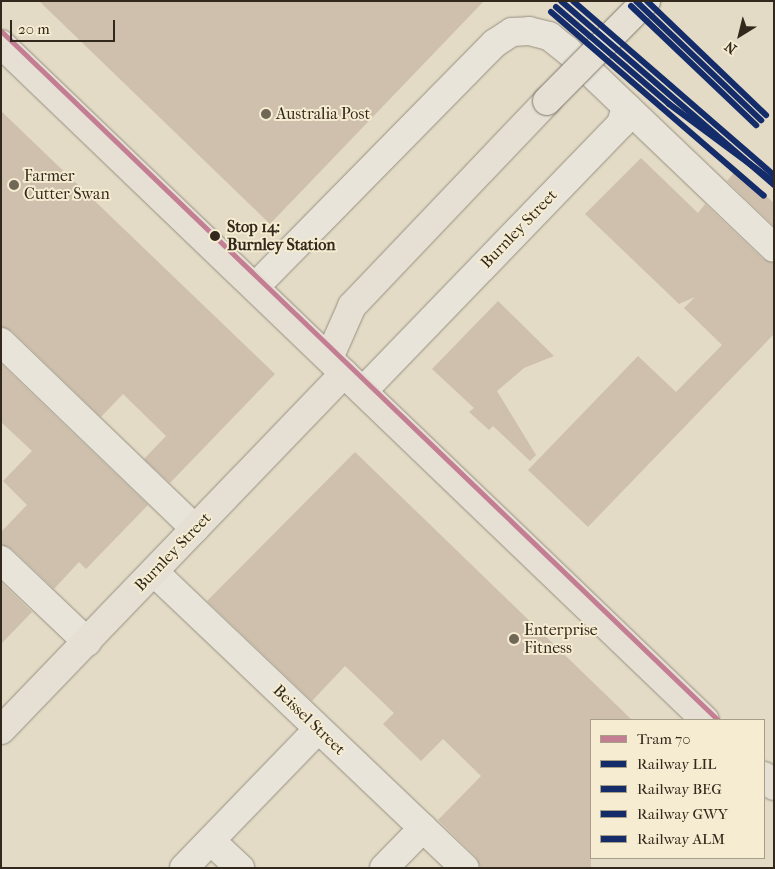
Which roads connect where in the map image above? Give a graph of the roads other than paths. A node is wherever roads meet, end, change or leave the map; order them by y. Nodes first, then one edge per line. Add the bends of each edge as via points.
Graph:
1 (646, 1) edge
2 (1, 44) edge
3 (626, 107) junction
4 (774, 248) edge
5 (255, 287) junction
6 (1, 342) edge
7 (345, 374) junction
8 (195, 529) junction
9 (1, 560) edge
10 (154, 572) junction
11 (87, 642) junction
12 (705, 719) edge
13 (318, 729) junction
14 (1, 730) edge
15 (765, 777) edge
16 (774, 786) edge
17 (423, 828) junction
18 (211, 840) junction
19 (184, 868) edge
20 (240, 868) edge
21 (384, 868) edge
22 (465, 868) edge

1 - 7 main road, Burnley Street, bridge via 352,306
2 - 5 main road
3 - 4 street
3 - 5 street via 549,36 529,31 512,32 495,43
3 - 7 street, Burnley Street via 621,124
5 - 7 main road
6 - 8 street
7 - 8 main road, Burnley Street
7 - 12 main road
8 - 10 main road, Burnley Street
9 - 11 street
10 - 11 main road, Burnley Street
10 - 13 street, Beissel Street
11 - 14 main road, Burnley Street
13 - 17 street, Beissel Street
13 - 18 street
15 - 16 main road
17 - 21 street
17 - 22 street, Beissel Street
18 - 19 street
18 - 20 street

